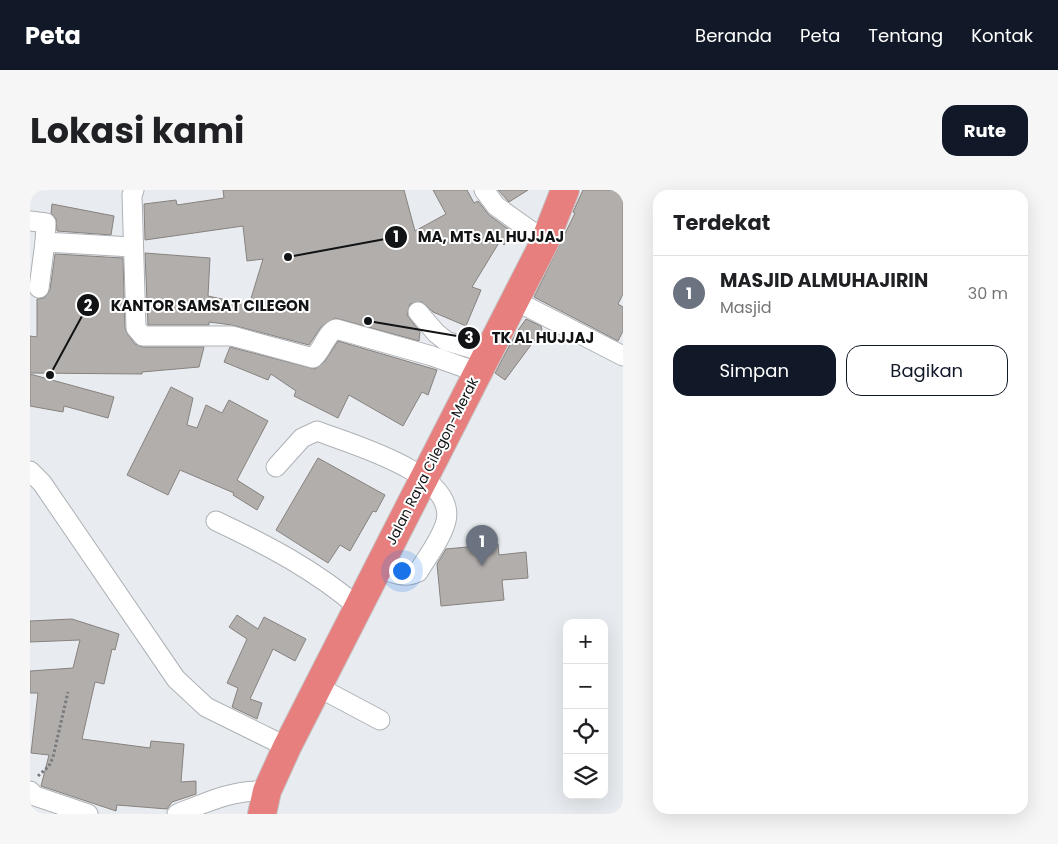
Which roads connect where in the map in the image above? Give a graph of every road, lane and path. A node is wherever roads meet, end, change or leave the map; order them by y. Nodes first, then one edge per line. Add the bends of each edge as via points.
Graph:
1 (134, 190) edge
2 (484, 190) edge
3 (565, 190) edge
4 (30, 221) edge
5 (545, 241) junction
6 (45, 242) junction
7 (132, 247) junction
8 (39, 288) dead end
9 (514, 300) junction
10 (418, 312) dead end
11 (623, 356) edge
12 (482, 362) junction
13 (276, 468) dead end
14 (30, 472) edge
15 (424, 479) junction
16 (216, 521) dead end
17 (379, 567) junction
18 (358, 607) junction
19 (318, 687) junction
20 (68, 692) dead end
21 (380, 720) dead end
22 (287, 747) junction
23 (35, 794) edge
24 (264, 803) edge
25 (88, 814) edge
26 (177, 814) edge

1 - 7 street
2 - 5 street via 496,206
3 - 5 highway, Jalan Raya Cilegon-Merak
4 - 6 street via 46,223
5 - 9 highway, Jalan Raya Cilegon-Merak
6 - 7 street
6 - 8 street
7 - 12 street via 136,328 143,336 232,336 313,358 336,329 432,356
9 - 11 street
9 - 12 highway, Jalan Raya Cilegon-Merak
10 - 12 street via 436,333
12 - 15 highway, Jalan Raya Cilegon-Merak
13 - 15 street via 302,438 317,431 406,466
14 - 22 street via 42,484 176,679 206,707
15 - 17 highway, Jalan Raya Cilegon-Merak
15 - 17 street via 445,503 446,521 434,545 418,572 410,576 397,575
16 - 18 street via 272,547 337,589
17 - 18 highway, Jalan Raya Cilegon-Merak
18 - 19 highway, Jalan Raya Cilegon-Merak
19 - 21 street
19 - 22 highway, Jalan Raya Cilegon-Merak
20 - 23 path via 53,757
22 - 24 highway, Jalan Raya Cilegon-Merak
23 - 25 street
24 - 26 street via 253,790 223,795

